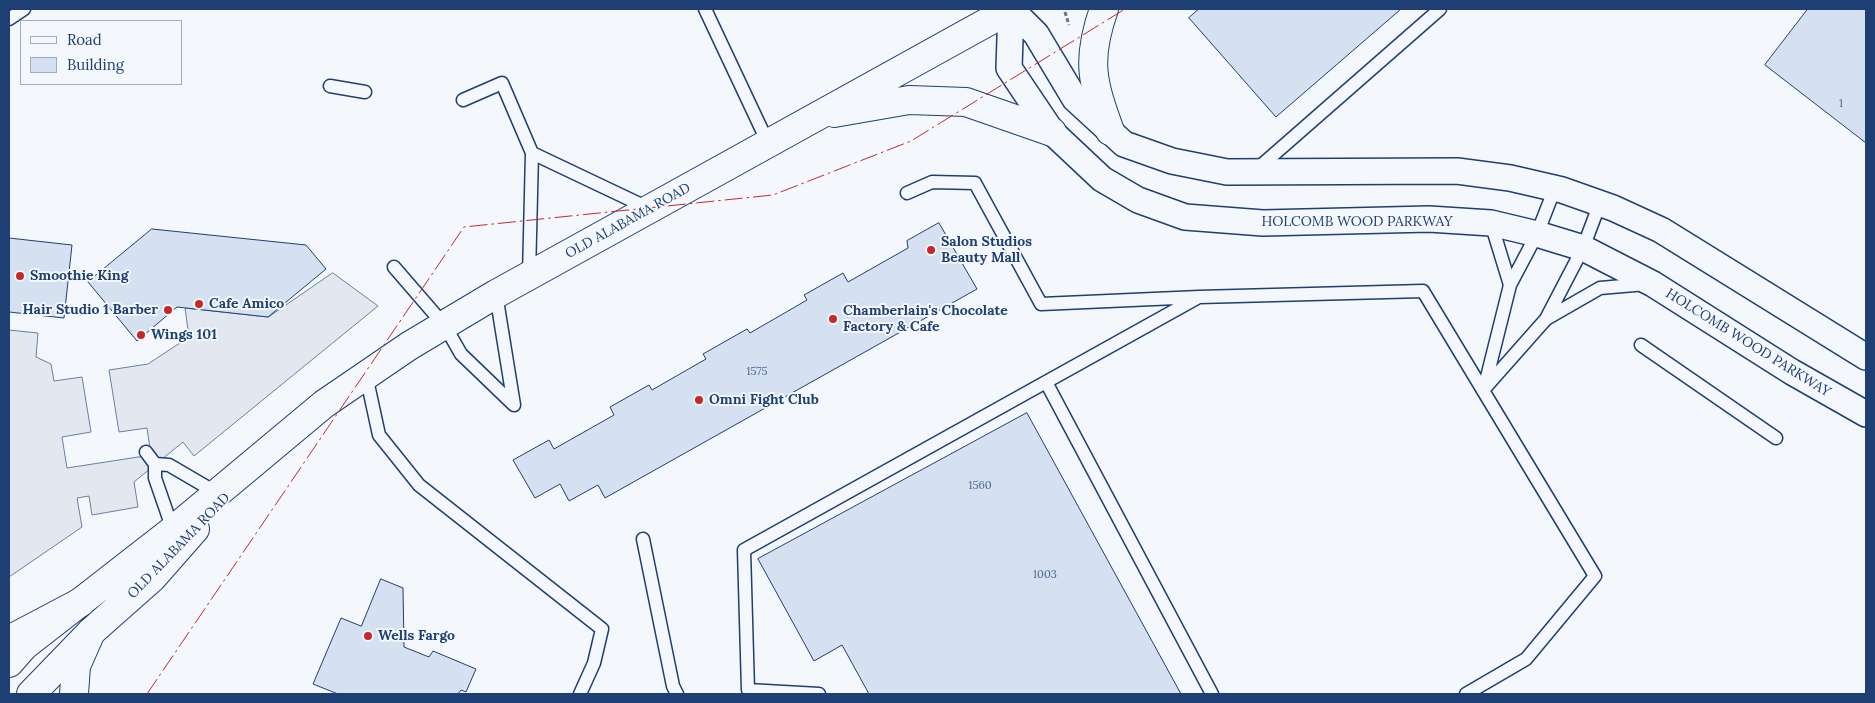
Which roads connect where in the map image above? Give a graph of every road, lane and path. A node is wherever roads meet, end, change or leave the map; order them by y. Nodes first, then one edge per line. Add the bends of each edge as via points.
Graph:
1 (24, 9) edge
2 (705, 9) edge
3 (1011, 9) edge
4 (1104, 9) edge
5 (1440, 9) edge
6 (1065, 12) dead end
7 (9, 19) edge
8 (1072, 32) dead end
9 (330, 86) dead end
10 (365, 92) dead end
11 (463, 100) dead end
12 (813, 117) junction
13 (1110, 131) junction
14 (1052, 132) junction
15 (768, 143) junction
16 (532, 153) junction
17 (1253, 172) junction
18 (1555, 188) junction
19 (907, 193) dead end
20 (1600, 203) junction
21 (650, 209) junction
22 (1491, 223) junction
23 (1536, 234) junction
24 (1583, 248) junction
25 (394, 267) dead end
26 (529, 276) junction
27 (1653, 284) junction
28 (1510, 285) junction
29 (496, 294) junction
30 (1199, 297) junction
31 (1546, 319) junction
32 (445, 326) junction
33 (1641, 345) dead end
34 (1866, 356) edge
35 (366, 375) junction
36 (1046, 382) junction
37 (1484, 389) junction
38 (1866, 414) edge
39 (1776, 438) dead end
40 (146, 452) dead end
41 (260, 457) junction
42 (155, 464) junction
43 (217, 493) junction
44 (173, 530) junction
45 (643, 539) dead end
46 (82, 602) junction
47 (91, 632) junction
48 (9, 640) edge
49 (9, 663) edge
50 (31, 694) edge
51 (74, 694) edge
52 (580, 694) edge
53 (677, 694) edge
54 (818, 694) edge
55 (1212, 694) edge
56 (1466, 694) edge

1 - 7 lane
2 - 15 lane
3 - 12 main road, OLD ALABAMA ROAD
3 - 13 street via 1036,34 1074,99
3 - 14 street, HOLCOMB WOOD PARKWAY via 1009,68
4 - 13 main road via 1092,58 1096,92
5 - 17 lane
6 - 8 path
9 - 10 lane
11 - 16 lane via 502,83
12 - 14 main road via 909,100 966,102
12 - 15 main road, OLD ALABAMA ROAD
13 - 17 street via 1124,144 1172,161 1227,172
14 - 22 street, HOLCOMB WOOD PARKWAY via 1102,179 1138,200 1185,217 1263,223 1429,219
15 - 21 main road, OLD ALABAMA ROAD
16 - 21 lane
16 - 26 lane
17 - 18 street via 1457,171
18 - 20 street
18 - 23 lane
19 - 30 lane via 932,182 975,183 1041,304
20 - 24 lane
20 - 34 street via 1661,230
21 - 26 main road, OLD ALABAMA ROAD
22 - 23 street, HOLCOMB WOOD PARKWAY
22 - 28 lane
23 - 24 street, HOLCOMB WOOD PARKWAY
23 - 28 lane
24 - 27 street, HOLCOMB WOOD PARKWAY
24 - 31 lane
25 - 32 lane
26 - 29 main road, OLD ALABAMA ROAD
27 - 31 lane via 1600,288
27 - 38 street, HOLCOMB WOOD PARKWAY via 1792,372
28 - 37 lane
29 - 32 main road, OLD ALABAMA ROAD
29 - 32 lane via 514,405 461,354
30 - 36 lane
30 - 37 lane via 1423,291
31 - 37 lane
32 - 35 main road, OLD ALABAMA ROAD
33 - 39 lane
35 - 41 main road, OLD ALABAMA ROAD via 324,404
35 - 52 lane via 380,435 419,485 602,629 594,663
36 - 54 lane via 744,550 748,690
36 - 55 lane
37 - 56 lane via 1595,576 1526,659
40 - 42 lane
41 - 43 main road, OLD ALABAMA ROAD
41 - 47 main road, OLD ALABAMA ROAD via 224,502 185,538 152,578
42 - 43 lane via 169,465
42 - 44 lane via 156,478
43 - 44 main road, OLD ALABAMA ROAD
44 - 46 main road, OLD ALABAMA ROAD
45 - 53 lane via 657,615
46 - 48 main road
46 - 49 main road, OLD ALABAMA ROAD via 24,646
47 - 50 main road, OLD ALABAMA ROAD
47 - 51 main road via 76,666

